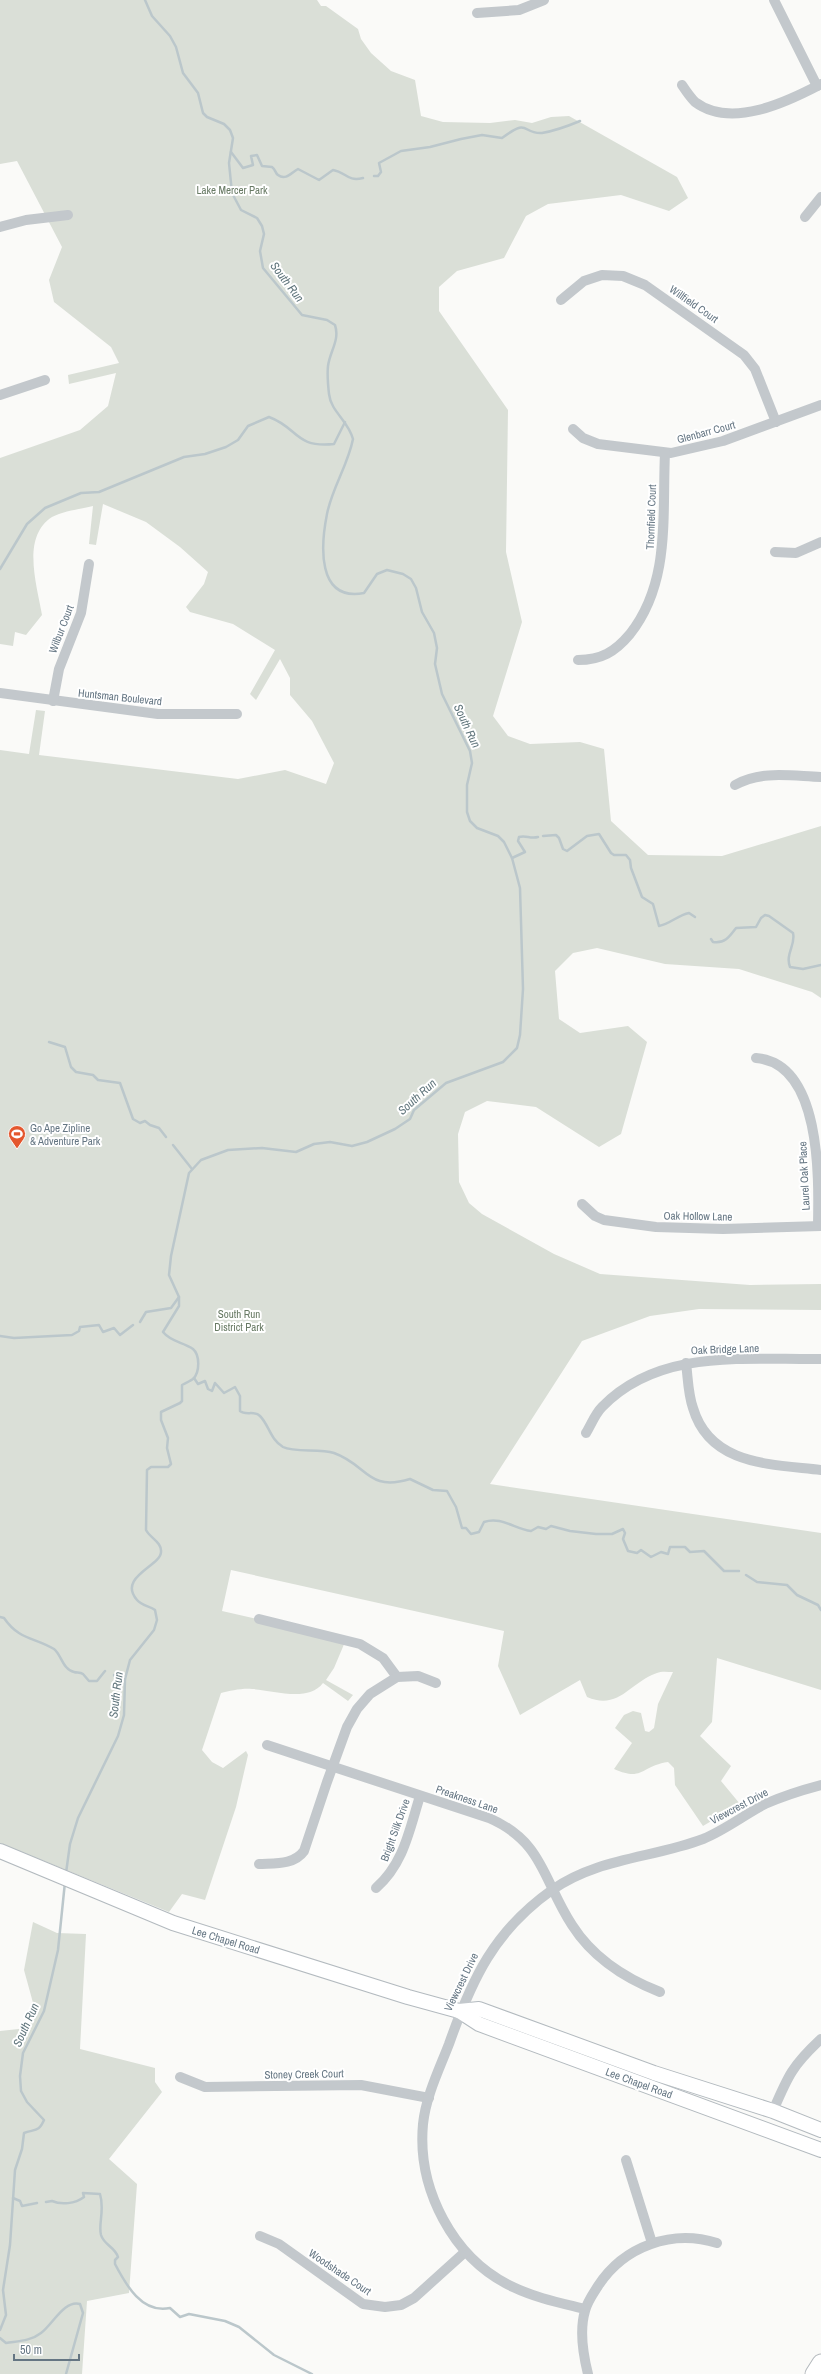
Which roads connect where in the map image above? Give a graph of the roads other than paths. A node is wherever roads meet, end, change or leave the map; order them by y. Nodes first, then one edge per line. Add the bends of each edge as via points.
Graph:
1 (544, 0) edge
2 (774, 0) edge
3 (477, 13) dead end
4 (682, 85) dead end
5 (819, 85) edge
6 (821, 197) edge
7 (68, 215) dead end
8 (805, 217) dead end
9 (0, 227) edge
10 (561, 300) dead end
11 (45, 380) dead end
12 (0, 395) edge
13 (821, 405) edge
14 (776, 422) junction
15 (573, 429) dead end
16 (665, 453) junction
17 (821, 542) edge
18 (775, 552) dead end
19 (89, 564) dead end
20 (578, 660) dead end
21 (0, 693) edge
22 (53, 701) junction
23 (237, 714) dead end
24 (821, 777) edge
25 (735, 785) dead end
26 (756, 1058) dead end
27 (582, 1204) dead end
28 (820, 1226) edge
29 (821, 1359) edge
30 (686, 1363) junction
31 (586, 1433) dead end
32 (821, 1470) edge
33 (259, 1619) dead end
34 (397, 1677) junction
35 (436, 1684) dead end
36 (267, 1745) dead end
37 (333, 1767) junction
38 (821, 1785) edge
39 (420, 1796) junction
40 (0, 1851) edge
41 (259, 1864) dead end
42 (376, 1888) dead end
43 (553, 1889) junction
44 (660, 1992) dead end
45 (459, 2011) junction
46 (821, 2040) edge
47 (180, 2077) dead end
48 (429, 2098) junction
49 (773, 2111) junction
50 (821, 2130) edge
51 (821, 2150) edge
52 (626, 2160) dead end
53 (260, 2236) dead end
54 (652, 2243) junction
55 (717, 2243) dead end
56 (465, 2252) junction
57 (585, 2310) junction
58 (821, 2363) edge
59 (588, 2374) edge
60 (814, 2374) edge

1 - 3 street via 519,10
2 - 5 street
4 - 5 street via 690,97 700,105 718,111 738,112 775,106
6 - 8 street
7 - 9 street via 26,220
10 - 14 street, Willfield Court via 584,281 602,275 623,276 645,285 744,355 755,369
11 - 12 street
13 - 14 street, Glenbarr Court
14 - 16 street, Glenbarr Court via 707,446
15 - 16 street, Glenbarr Court via 583,438 598,444
16 - 20 street, Thornfield Court via 663,547 657,582 650,602 639,622 614,650 602,657
17 - 18 street via 796,553
19 - 22 street, Wilbur Court via 81,613 59,669
21 - 22 street, Huntsman Boulevard
22 - 23 street, Huntsman Boulevard via 158,714
24 - 25 street via 761,775 750,777
26 - 28 street, Laurel Oak Place via 774,1061 788,1071 807,1105 818,1156
27 - 28 street, Oak Hollow Lane via 595,1216 604,1220 656,1227 723,1230
29 - 30 street, Oak Bridge Lane via 706,1360
30 - 31 street, Oak Bridge Lane via 650,1374 624,1388 601,1408
30 - 32 street via 696,1416 703,1430 716,1445 744,1460
33 - 34 street via 365,1646 383,1658
34 - 35 street via 418,1676
34 - 37 street via 370,1694 357,1709 347,1727
36 - 37 street, Preakness Lane
37 - 39 street, Preakness Lane
37 - 41 street via 300,1857 289,1862
38 - 43 street, Viewcrest Drive via 766,1804 705,1838 672,1849 605,1864
39 - 42 street, Bright Silk Drive via 397,1864
39 - 43 street, Preakness Lane via 489,1818 513,1831 533,1851
40 - 45 main road, Lee Chapel Road via 207,1934
43 - 44 street, Preakness Lane via 572,1926 595,1954 626,1977
43 - 45 street, Viewcrest Drive via 524,1913 497,1942 478,1972
45 - 48 street, Viewcrest Drive
45 - 49 main road, Lee Chapel Road via 479,2009 662,2076
45 - 51 main road, Lee Chapel Road via 479,2024
46 - 49 street via 796,2063 787,2077
47 - 48 street, Stoney Creek Court via 205,2087 361,2085
48 - 56 street, Viewcrest Drive via 423,2122 428,2180 442,2217
49 - 50 main road, Lee Chapel Road
52 - 54 street
53 - 56 street, Woodshade Court via 279,2244 363,2304 384,2307 401,2305 414,2298
54 - 55 street via 686,2237
54 - 57 street via 632,2252 610,2270
56 - 57 street, Viewcrest Drive via 512,2286 535,2296
57 - 59 street via 582,2325 583,2348
58 - 60 highway

